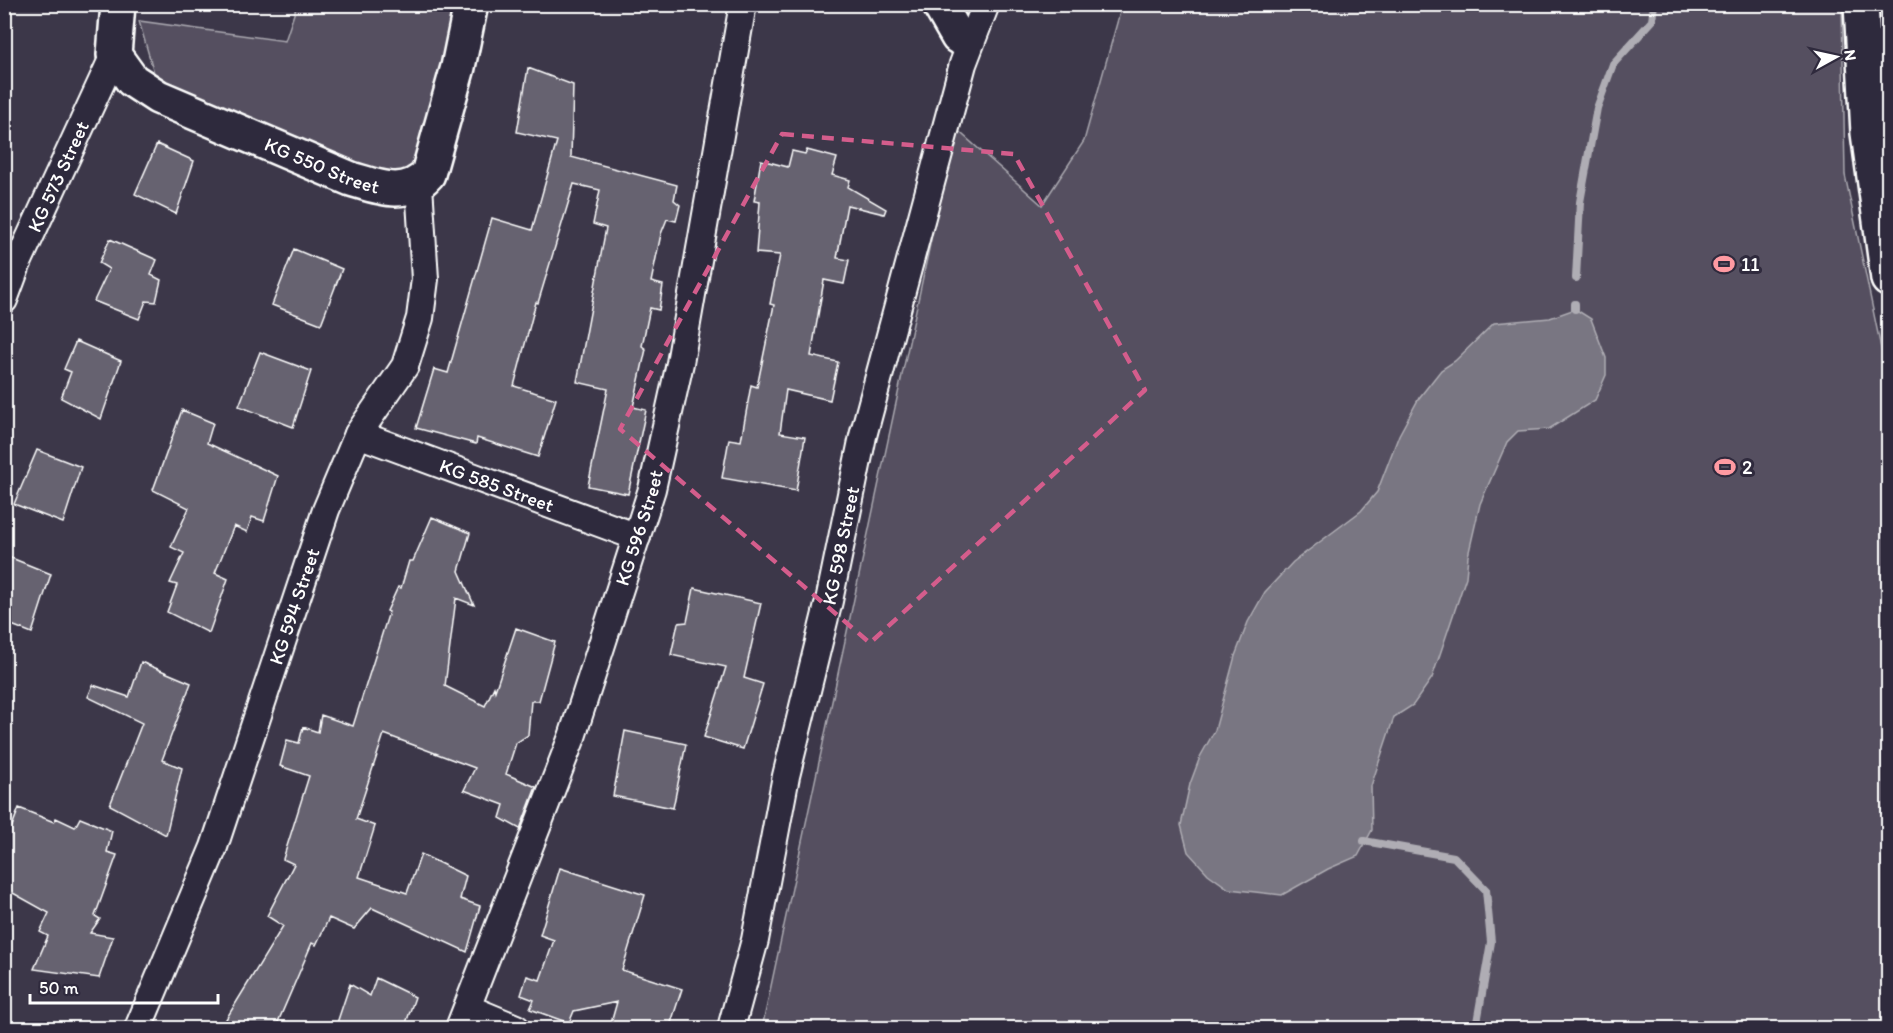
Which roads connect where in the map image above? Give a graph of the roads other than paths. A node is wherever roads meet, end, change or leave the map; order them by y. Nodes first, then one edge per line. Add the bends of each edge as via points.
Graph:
1 (118, 4) edge
2 (471, 4) edge
3 (743, 4) edge
4 (939, 4) edge
5 (955, 4) edge
6 (986, 4) edge
7 (1860, 4) edge
8 (960, 51) junction
9 (114, 55) junction
10 (419, 185) junction
11 (11, 257) edge
12 (1888, 279) edge
13 (4, 300) edge
14 (358, 434) junction
15 (637, 537) junction
16 (464, 1018) edge
17 (138, 1029) edge
18 (516, 1029) edge
19 (731, 1029) edge

1 - 9 street
2 - 10 street via 434,158
3 - 15 street, KG 596 Street via 680,363 652,489
4 - 8 street
5 - 8 street, KG 598 Street
6 - 8 street, KG 598 Street
7 - 12 street via 1868,132
8 - 19 street, KG 598 Street via 863,436 829,601 786,776 756,940
9 - 10 street, KG 550 Street via 132,80 158,97 351,179 383,189
9 - 11 street, KG 573 Street
10 - 14 street, KG 594 Street via 425,279 420,318 405,366
11 - 13 street, KG 573 Street
14 - 15 street, KG 585 Street
14 - 17 street, KG 594 Street via 326,510 214,847
15 - 16 street, KG 596 Street via 572,737
16 - 18 street

